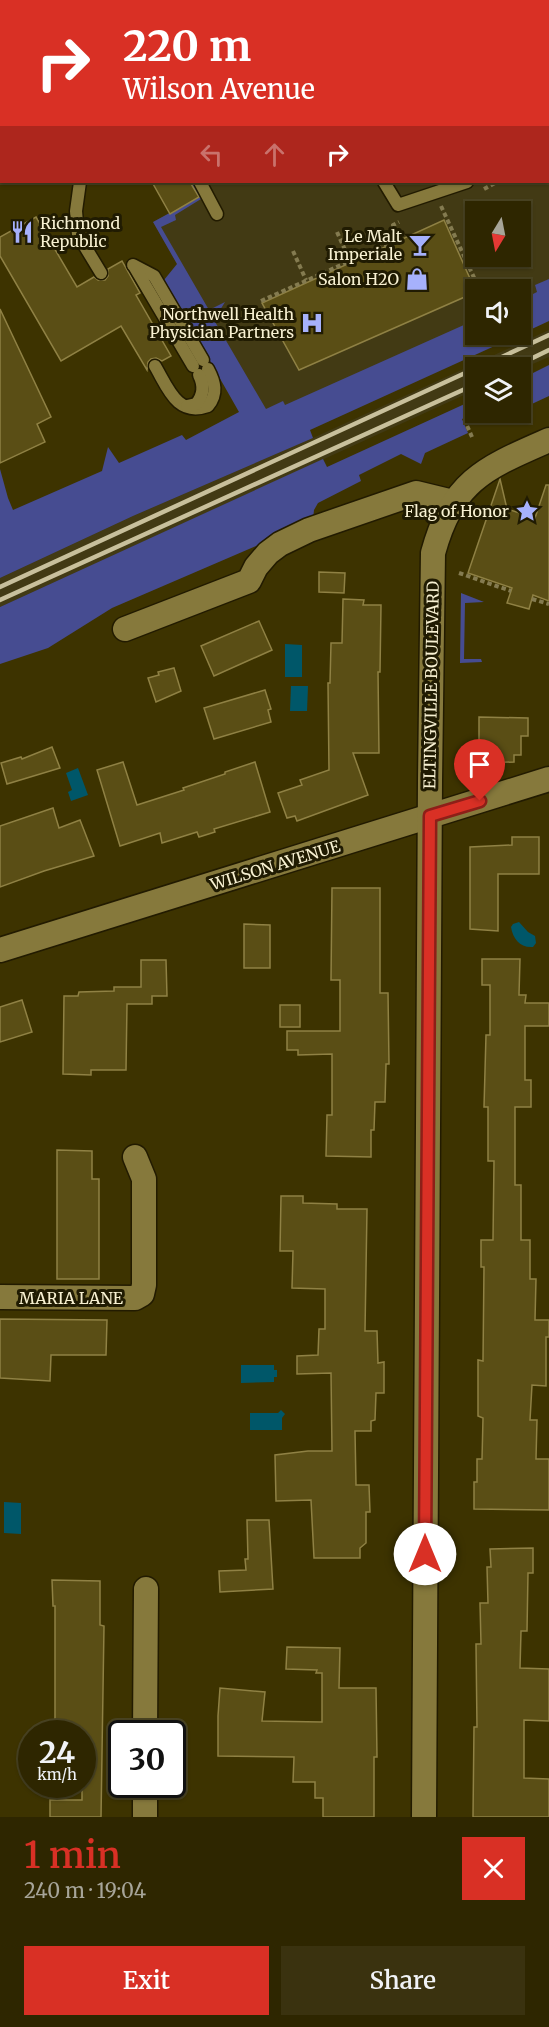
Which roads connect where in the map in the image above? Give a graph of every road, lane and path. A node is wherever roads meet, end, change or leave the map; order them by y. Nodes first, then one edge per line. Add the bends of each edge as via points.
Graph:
1 (80, 183) edge
2 (201, 183) edge
3 (385, 183) edge
4 (464, 183) edge
5 (495, 183) edge
6 (484, 189) dead end
7 (449, 202) dead end
8 (441, 206) junction
9 (432, 209) dead end
10 (217, 214) dead end
11 (403, 221) dead end
12 (337, 232) dead end
13 (292, 251) dead end
14 (464, 257) joint
15 (350, 261) junction
16 (133, 265) dead end
17 (101, 273) dead end
18 (475, 279) edge
19 (306, 280) junction
20 (261, 301) dead end
21 (155, 366) dead end
22 (466, 423) edge
23 (472, 437) dead end
24 (549, 440) edge
25 (453, 502) junction
26 (459, 573) dead end
27 (511, 591) dead end
28 (532, 598) dead end
29 (549, 604) edge
30 (125, 629) dead end
31 (549, 779) edge
32 (430, 816) junction
33 (0, 950) edge
34 (135, 1157) dead end
35 (0, 1297) edge
36 (146, 1589) dead end
37 (145, 1720) edge
38 (145, 1798) edge
39 (145, 1817) edge
40 (424, 1817) edge

1 - 17 lane via 78,235
2 - 10 lane
3 - 4 lane via 398,205
5 - 6 path
7 - 8 path
8 - 9 path
8 - 14 path
11 - 15 path via 393,225 399,239
12 - 15 path
13 - 19 path
14 - 18 path
15 - 19 path
16 - 21 lane via 215,386 213,400 208,406 194,409 180,404
19 - 20 path
22 - 23 path
24 - 25 street, ELTINGVILLE BOULEVARD via 494,465
25 - 30 street via 416,493 309,530 268,553 249,581
25 - 32 street, ELTINGVILLE BOULEVARD via 433,553
26 - 27 path
28 - 29 path
31 - 32 street, WILSON AVENUE
32 - 33 street, WILSON AVENUE
32 - 40 street, ELTINGVILLE BOULEVARD
34 - 35 street, MARIA LANE via 144,1179 142,1294 135,1298
36 - 37 street
38 - 39 street

